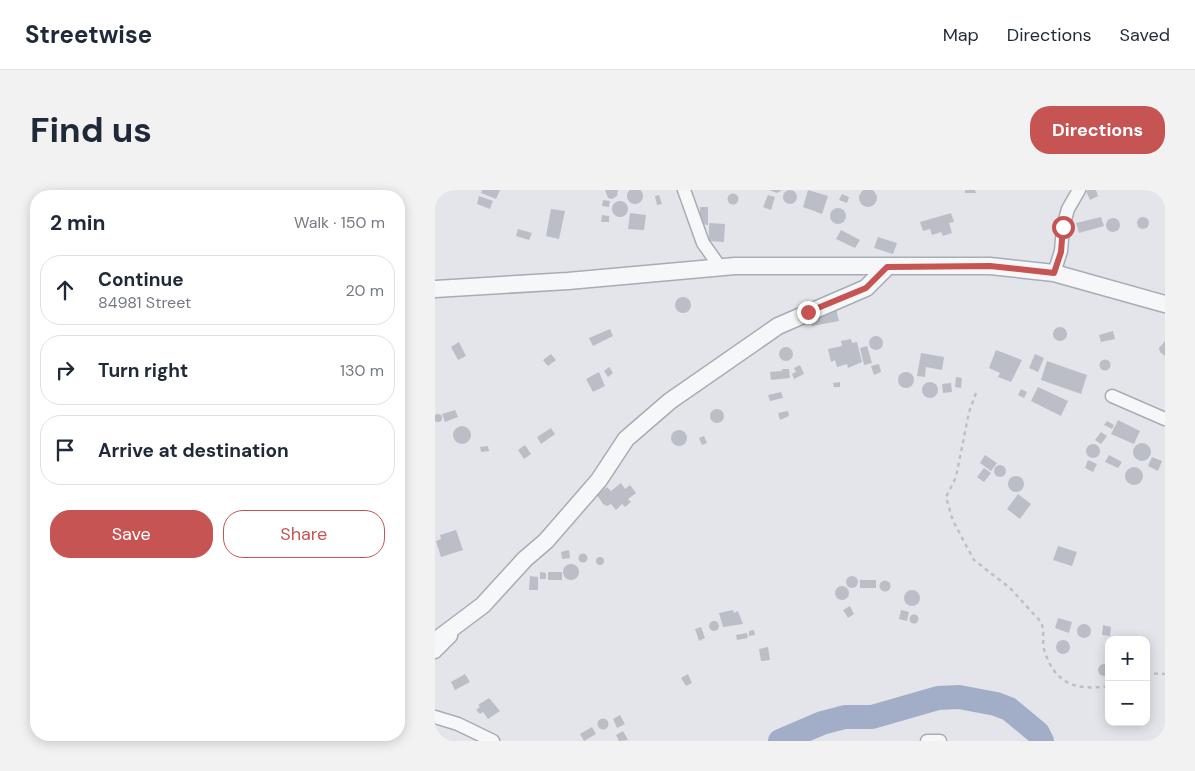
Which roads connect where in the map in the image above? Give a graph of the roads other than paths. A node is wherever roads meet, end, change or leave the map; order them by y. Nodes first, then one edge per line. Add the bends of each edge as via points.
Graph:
1 (683, 190) edge
2 (1079, 190) edge
3 (720, 267) junction
4 (887, 267) junction
5 (1054, 273) junction
6 (435, 289) edge
7 (1165, 304) edge
8 (1112, 396) dead end
9 (1165, 419) edge
10 (483, 605) junction
11 (435, 641) edge
12 (435, 652) edge
13 (435, 716) edge
14 (493, 741) edge
15 (927, 741) edge
16 (940, 741) edge

1 - 3 street via 703,243
2 - 5 street via 1068,208
3 - 4 street via 793,264
3 - 6 street
4 - 5 street via 990,266
4 - 10 street via 866,288 778,326 645,422 617,451 581,503
5 - 7 street
8 - 9 street
10 - 11 street
10 - 12 street
13 - 14 street
15 - 16 street

